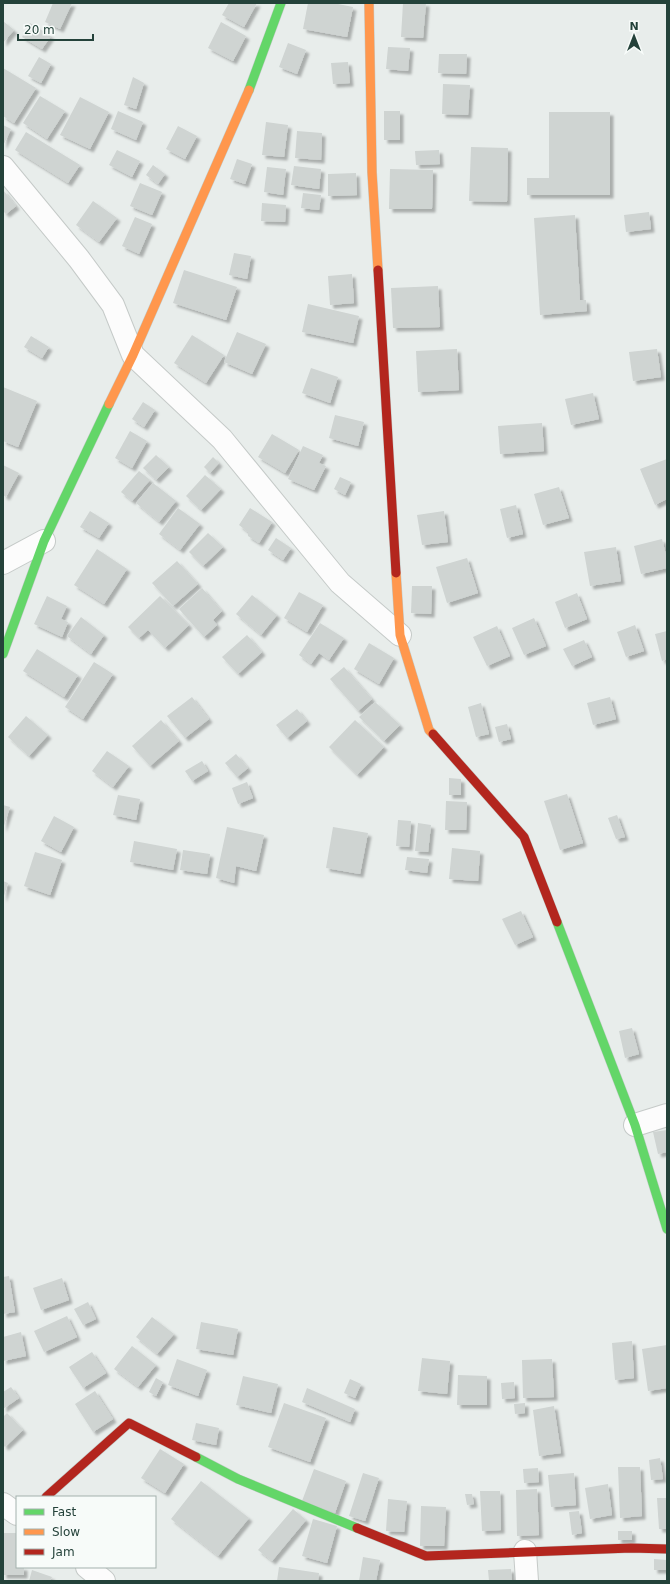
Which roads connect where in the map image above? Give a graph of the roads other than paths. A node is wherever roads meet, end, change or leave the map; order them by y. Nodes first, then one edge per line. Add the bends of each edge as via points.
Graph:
1 (281, 3) edge
2 (369, 3) edge
3 (3, 167) edge
4 (133, 355) junction
5 (44, 541) junction
6 (3, 563) edge
7 (400, 635) junction
8 (3, 654) edge
9 (667, 1115) edge
10 (635, 1125) junction
11 (667, 1229) edge
12 (47, 1496) edge
13 (3, 1504) edge
14 (16, 1513) edge
15 (667, 1549) edge
16 (525, 1551) junction
17 (88, 1568) edge
18 (104, 1581) edge
19 (527, 1581) edge

1 - 4 street via 245,101
2 - 7 street via 372,172
3 - 4 street via 79,258 113,306
4 - 5 street
4 - 7 street via 222,439 340,583
5 - 6 street
5 - 8 street
7 - 10 street via 428,730 524,837
9 - 10 street
10 - 11 street
12 - 16 street via 129,1423 238,1480 426,1556
13 - 14 street
15 - 16 street
16 - 19 street
17 - 18 street

